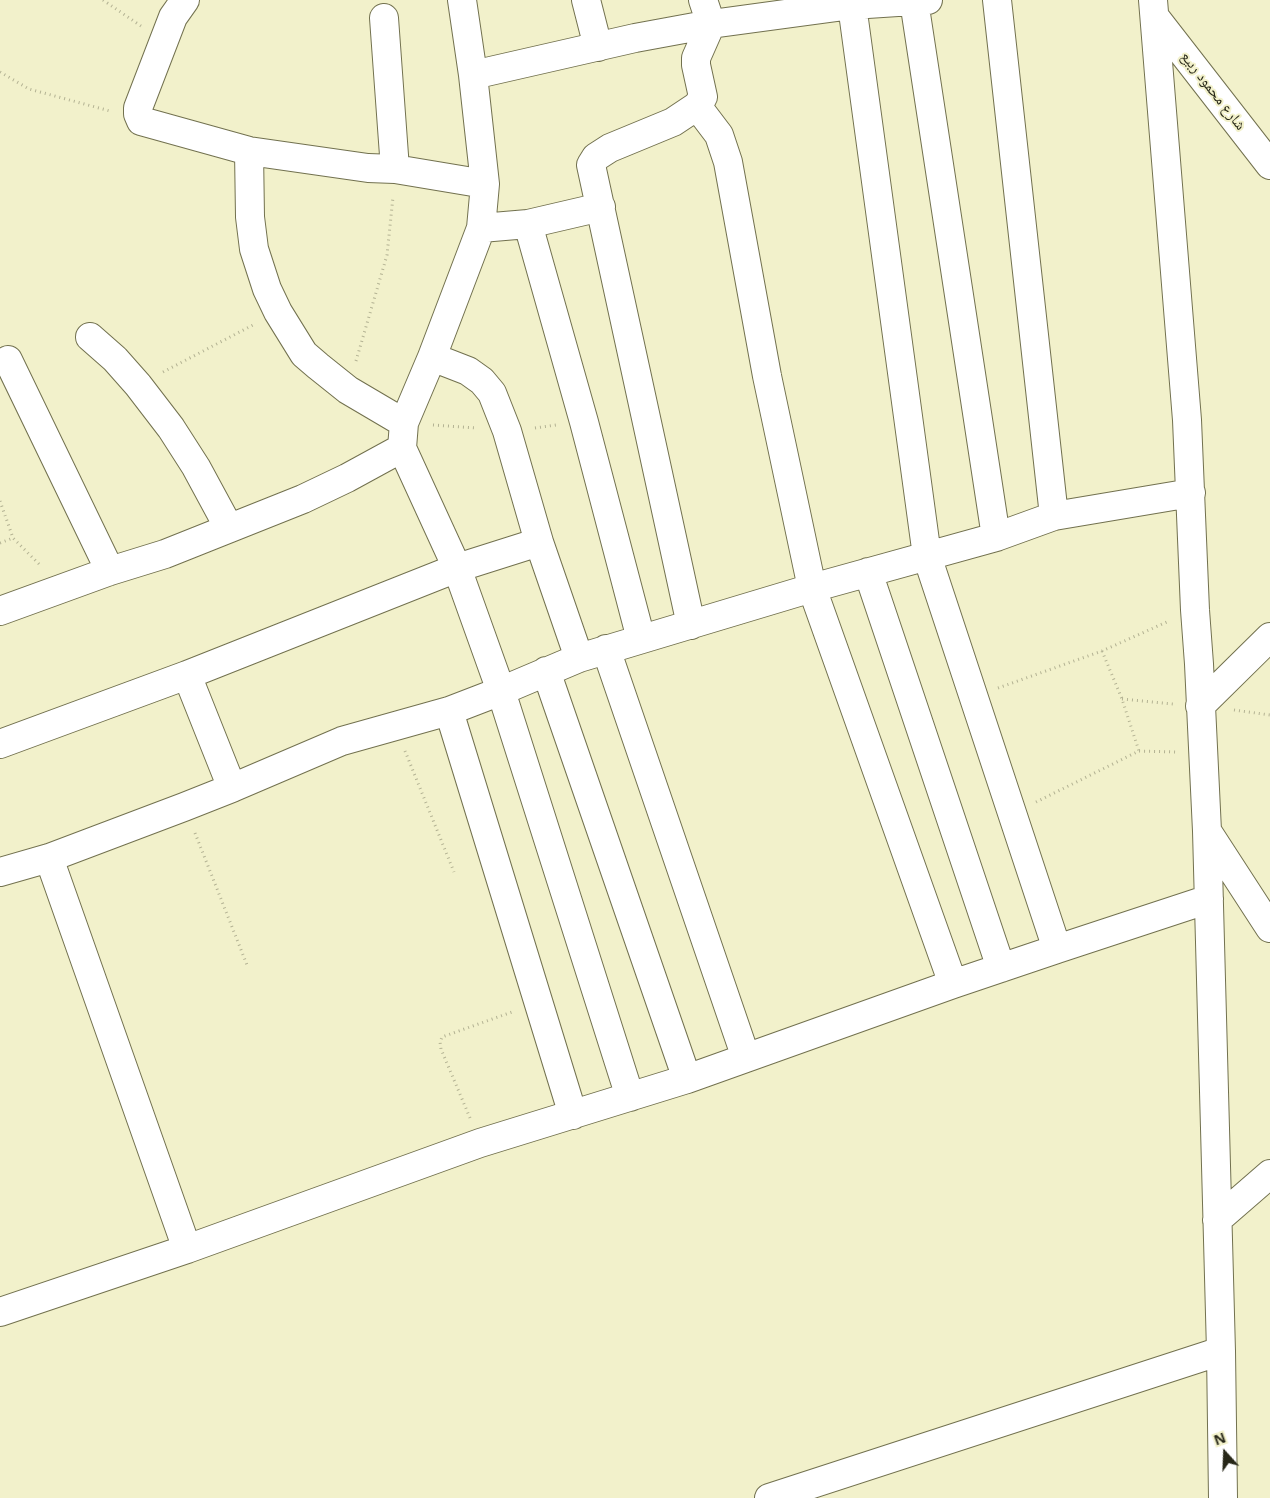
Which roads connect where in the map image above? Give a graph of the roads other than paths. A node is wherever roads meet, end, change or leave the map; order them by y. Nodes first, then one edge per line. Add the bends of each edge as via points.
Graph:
1 (185, 0) edge
2 (462, 0) edge
3 (586, 0) edge
4 (921, 0) edge
5 (997, 0) edge
6 (852, 5) junction
7 (1154, 9) edge
8 (707, 12) edge
9 (384, 18) dead end
10 (598, 47) junction
11 (473, 75) junction
12 (697, 106) junction
13 (249, 151) junction
14 (1270, 165) edge
15 (395, 169) junction
16 (485, 184) junction
17 (601, 207) junction
18 (528, 224) junction
19 (481, 228) junction
20 (90, 337) dead end
21 (432, 357) junction
22 (8, 360) dead end
23 (403, 435) junction
24 (1191, 493) junction
25 (1054, 516) junction
26 (229, 528) junction
27 (996, 537) junction
28 (539, 542) junction
29 (928, 556) junction
30 (457, 568) junction
31 (110, 571) junction
32 (868, 572) junction
33 (812, 588) junction
34 (0, 611) edge
35 (692, 624) junction
36 (1270, 637) edge
37 (641, 639) junction
38 (606, 649) junction
39 (579, 658) junction
40 (546, 671) junction
41 (187, 675) junction
42 (501, 691) junction
43 (1200, 706) junction
44 (448, 711) junction
45 (0, 744) edge
46 (232, 788) junction
47 (1207, 831) junction
48 (49, 858) junction
49 (0, 872) edge
50 (1209, 899) junction
51 (1270, 928) edge
52 (1057, 949) junction
53 (1001, 968) junction
54 (953, 984) junction
55 (746, 1058) junction
56 (687, 1079) junction
57 (630, 1097) junction
58 (573, 1115) junction
59 (1270, 1174) edge
60 (1217, 1220) junction
61 (187, 1249) junction
62 (0, 1312) edge
63 (1221, 1351) junction
64 (769, 1498) edge
65 (1223, 1498) edge

1 - 13 street via 173,17 138,108 139,118
2 - 11 street
3 - 10 street
4 - 6 street
4 - 27 street
5 - 25 street
6 - 8 street
6 - 29 street
7 - 14 street, شارع محمود ربيع
7 - 24 street
8 - 10 street via 635,38
8 - 12 street via 696,58 703,96
9 - 15 street
10 - 11 street
11 - 16 street
12 - 17 street via 673,122 596,157 592,165
12 - 33 street via 719,135 728,162 767,376
13 - 15 street
13 - 23 street via 254,249 278,312 304,354
15 - 16 street
16 - 19 street
17 - 18 street
17 - 35 street
18 - 19 street
18 - 37 street
19 - 21 street
20 - 26 street via 115,359 171,428
21 - 23 street
21 - 28 street via 468,371 492,393 507,431
22 - 31 street
23 - 26 street via 347,478
23 - 30 street
24 - 25 street
24 - 43 street
25 - 27 street
26 - 31 street via 165,554
27 - 29 street
28 - 30 street
28 - 39 street
29 - 32 street
29 - 52 street
30 - 41 street
30 - 42 street
31 - 34 street
32 - 33 street
32 - 53 street
33 - 35 street
33 - 54 street
35 - 37 street
36 - 43 street
37 - 38 street
38 - 39 street
38 - 55 street
39 - 40 street
40 - 42 street
40 - 56 street
41 - 45 street
41 - 46 street
42 - 44 street
42 - 57 street
43 - 47 street
44 - 46 street via 342,740
44 - 58 street
46 - 48 street
47 - 50 street
47 - 51 street
48 - 49 street
48 - 61 street
50 - 52 street
50 - 60 street
52 - 53 street
53 - 54 street
54 - 55 street
55 - 56 street
56 - 57 street
57 - 58 street
58 - 61 street via 480,1143
59 - 60 street
60 - 63 street
61 - 62 street
63 - 64 street
63 - 65 street

